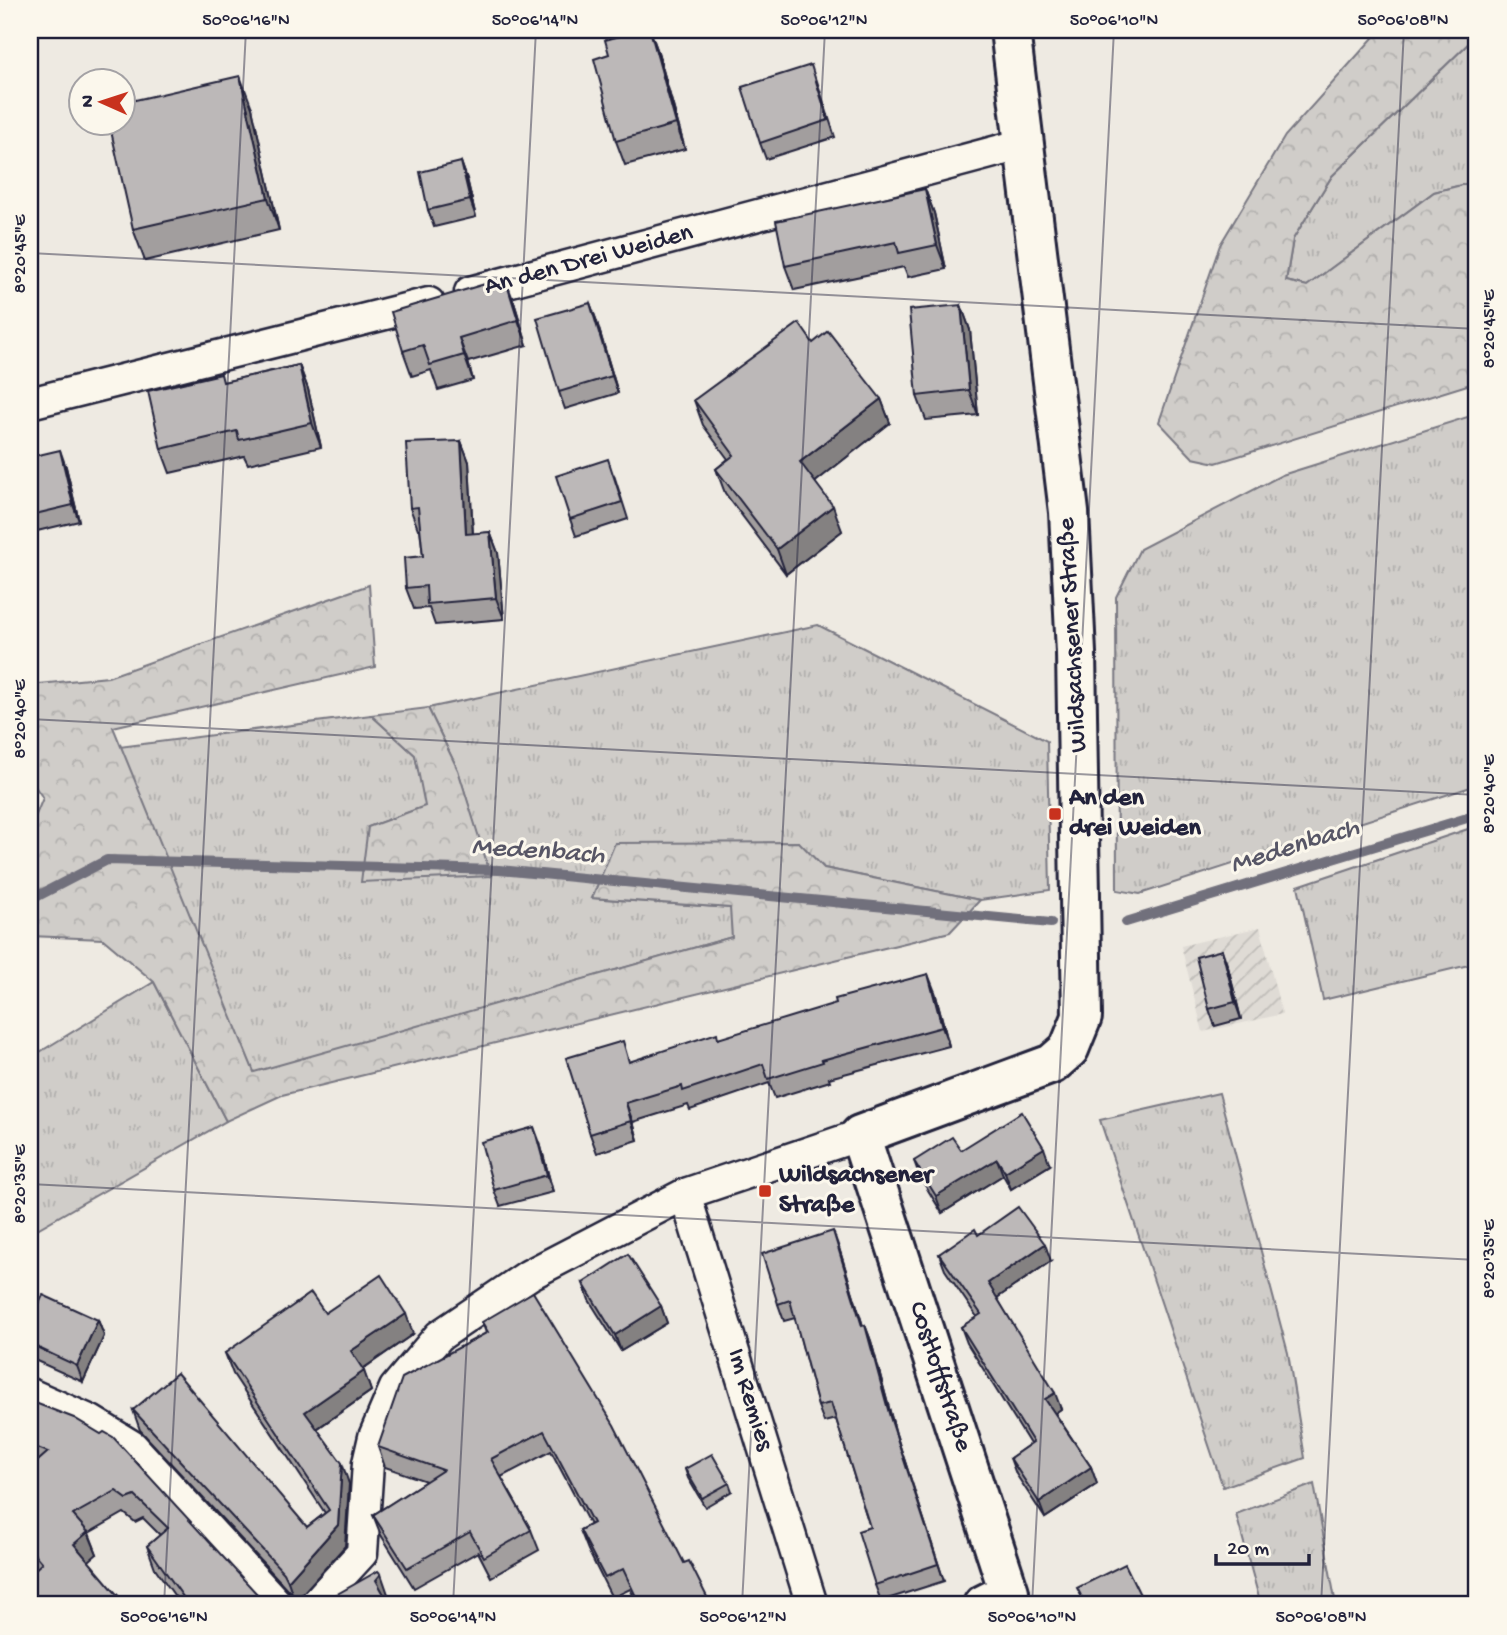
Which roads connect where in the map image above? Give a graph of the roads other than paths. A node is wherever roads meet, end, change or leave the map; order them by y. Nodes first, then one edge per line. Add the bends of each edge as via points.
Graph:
1 (1010, 30) edge
2 (1024, 144) junction
3 (30, 404) edge
4 (860, 1135) junction
5 (685, 1194) junction
6 (30, 1394) edge
7 (278, 1605) edge
8 (314, 1605) edge
9 (813, 1605) edge
10 (983, 1605) edge

1 - 2 main road, Wildsachsener Straße
2 - 3 street, An den Drei Weiden via 371,319
2 - 4 main road, Wildsachsener Straße via 1069,512 1082,828 1082,1017 1069,1049 1052,1065
4 - 5 street, Wildsachsener Straße
4 - 10 main road, Costloffstraße via 1009,1592
5 - 8 street, Wildsachsener Straße via 528,1275 439,1336 395,1388 374,1437 362,1553
5 - 9 street, Im Remies
6 - 7 street via 132,1446

